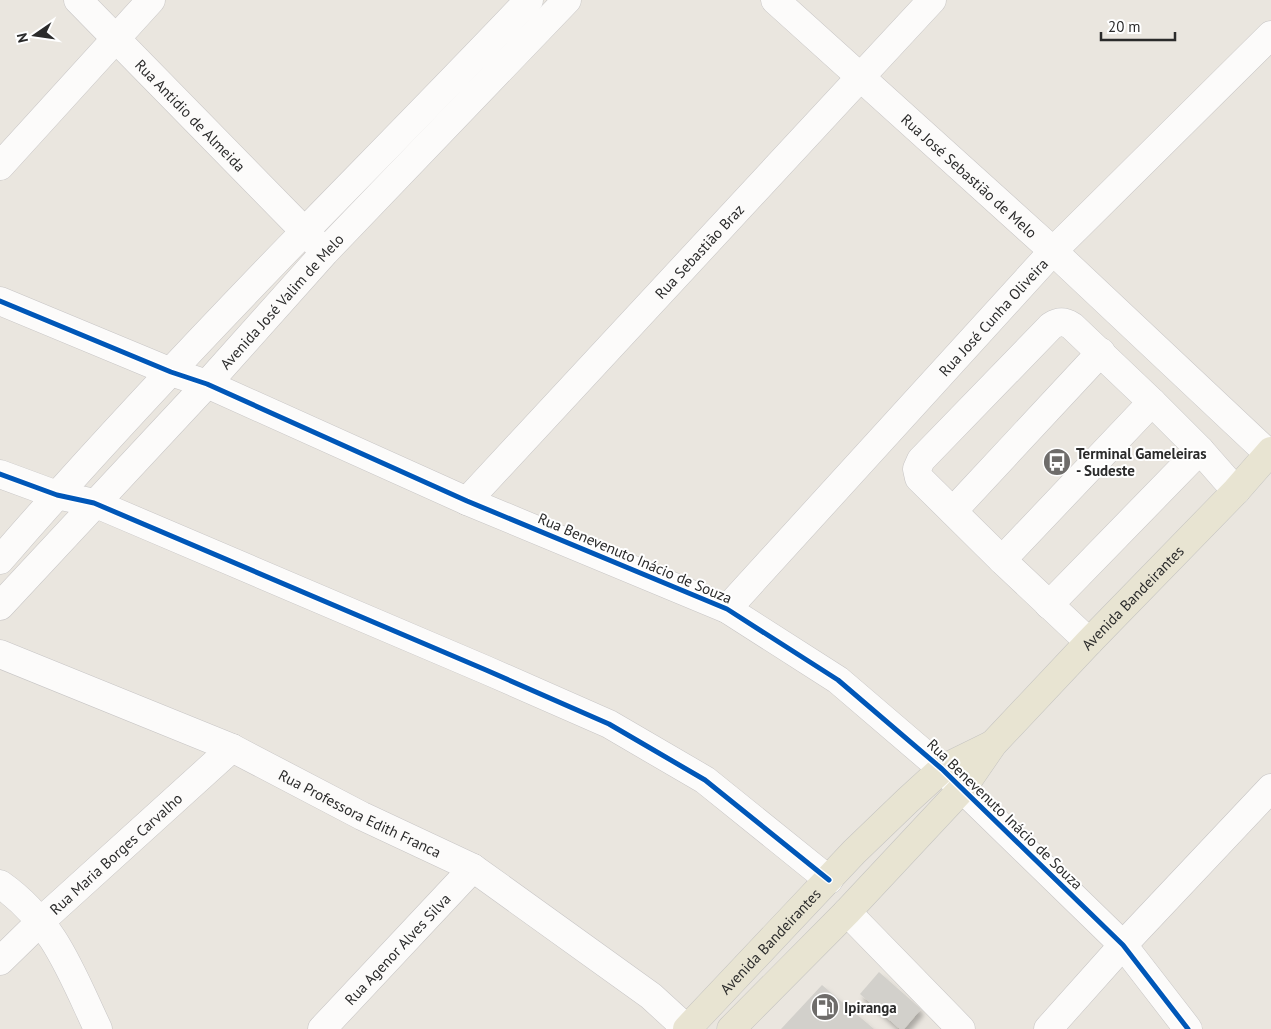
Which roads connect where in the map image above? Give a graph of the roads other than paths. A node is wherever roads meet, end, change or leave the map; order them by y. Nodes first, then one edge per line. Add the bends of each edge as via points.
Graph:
1 (78, 0) edge
2 (151, 0) edge
3 (528, 0) edge
4 (567, 0) edge
5 (775, 0) edge
6 (932, 0) edge
7 (1271, 35) edge
8 (115, 38) junction
9 (859, 77) junction
10 (0, 166) edge
11 (304, 231) junction
12 (1054, 251) junction
13 (325, 252) junction
14 (0, 301) edge
15 (1101, 352) junction
16 (171, 372) junction
17 (207, 384) junction
18 (1152, 402) junction
19 (1200, 450) junction
20 (1270, 454) edge
21 (0, 474) edge
22 (1236, 491) junction
23 (57, 495) junction
24 (467, 501) junction
25 (94, 503) junction
26 (953, 511) junction
27 (0, 560) edge
28 (1002, 560) junction
29 (0, 606) edge
30 (1049, 606) junction
31 (727, 609) junction
32 (1089, 642) junction
33 (0, 654) edge
34 (993, 744) junction
35 (232, 748) junction
36 (942, 769) junction
37 (1271, 788) edge
38 (962, 789) junction
39 (473, 868) junction
40 (829, 880) junction
41 (0, 884) edge
42 (847, 912) junction
43 (41, 920) junction
44 (1123, 945) junction
45 (0, 961) edge
46 (98, 1029) edge
47 (322, 1029) edge
48 (687, 1029) edge
49 (731, 1029) edge
50 (961, 1029) edge
51 (1048, 1029) edge
52 (1188, 1029) edge

1 - 8 street, Rua Antidio de Almeida
2 - 8 street
3 - 11 street, Avenida José Valim de Melo
4 - 13 street, Avenida José Valim de Melo
5 - 9 street, Rua José Sebastião de Melo
6 - 9 street, Rua Sebastião Braz
7 - 12 street, Rua José Cunha Oliveira
8 - 10 street
8 - 11 street, Rua Antidio de Almeida
9 - 12 street, Rua José Sebastião de Melo
9 - 24 street, Rua Sebastião Braz
11 - 13 street, Rua Antidio de Almeida
11 - 16 street, Avenida José Valim de Melo
12 - 20 street, Rua José Sebastião de Melo
12 - 31 street, Rua José Cunha Oliveira
13 - 17 street, Avenida José Valim de Melo
14 - 16 street
15 - 18 street
15 - 26 street
15 - 26 street via 1067,323 1057,322 921,460 917,469 919,478
16 - 17 street, Rua Benevenuto Inácio de Souza
16 - 23 street, Avenida José Valim de Melo
17 - 24 street, Rua Benevenuto Inácio de Souza
17 - 25 street, Avenida José Valim de Melo
18 - 19 street
18 - 28 street
19 - 22 street
19 - 30 street
20 - 22 main road, Avenida Bandeirantes
21 - 23 street
22 - 32 main road, Avenida Bandeirantes
23 - 25 street
23 - 27 street, Avenida José Valim de Melo
24 - 31 street, Rua Benevenuto Inácio de Souza
25 - 29 street, Avenida José Valim de Melo
25 - 40 street via 609,724 704,780
26 - 28 street
28 - 30 street
30 - 32 street
31 - 36 street, Rua Benevenuto Inácio de Souza via 838,680
32 - 34 main road, Avenida Bandeirantes
33 - 35 street, Rua Professora Edith Franca
34 - 36 main road, Avenida Bandeirantes
34 - 38 main road, Avenida Bandeirantes
35 - 39 street, Rua Professora Edith Franca via 362,816
35 - 43 street, Rua Maria Borges Carvalho
36 - 38 street, Rua Benevenuto Inácio de Souza
36 - 40 main road, Avenida Bandeirantes
37 - 44 street
38 - 42 main road, Avenida Bandeirantes
38 - 44 street, Rua Benevenuto Inácio de Souza
39 - 47 street, Rua Agenor Alves Silva
39 - 48 street, Rua Professora Edith Franca via 651,996
40 - 48 main road, Avenida Bandeirantes
41 - 43 street
42 - 49 main road, Avenida Bandeirantes
42 - 50 street
43 - 45 street, Rua Maria Borges Carvalho
43 - 46 street via 61,950
44 - 51 street
44 - 52 street, Rua Benevenuto Inácio de Souza

